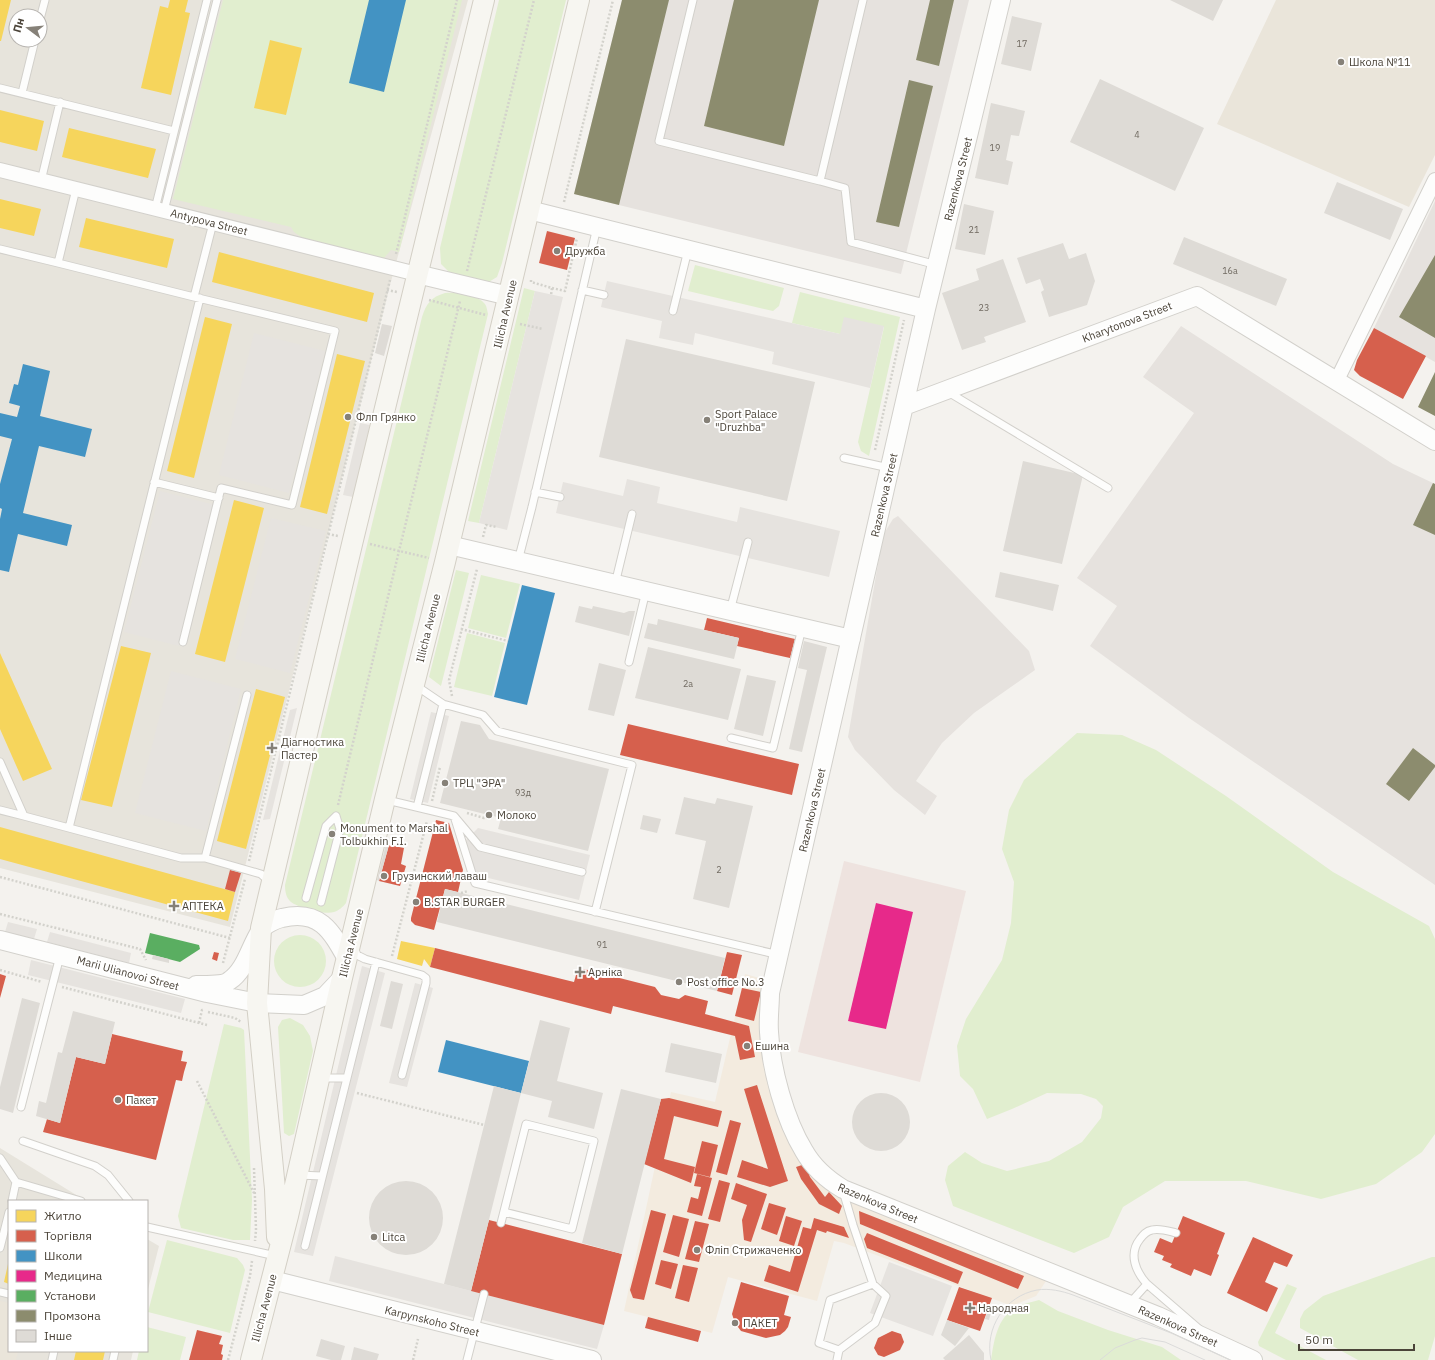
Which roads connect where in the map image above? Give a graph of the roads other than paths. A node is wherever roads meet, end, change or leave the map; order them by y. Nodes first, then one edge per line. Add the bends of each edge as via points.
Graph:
1 (207, 0) edge
2 (217, 0) edge
3 (484, 0) edge
4 (579, 0) edge
5 (693, 0) edge
6 (863, 0) edge
7 (1001, 0) edge
8 (33, 48) edge
9 (0, 88) edge
10 (22, 93) junction
11 (60, 102) junction
12 (174, 131) junction
13 (0, 170) edge
14 (41, 180) junction
15 (1435, 180) edge
16 (820, 181) junction
17 (76, 189) junction
18 (160, 210) junction
19 (529, 210) junction
20 (213, 223) junction
21 (597, 227) junction
22 (0, 249) edge
23 (688, 250) junction
24 (58, 263) junction
25 (937, 265) junction
26 (417, 274) junction
27 (582, 290) junction
28 (604, 295) dead end
29 (509, 296) junction
30 (197, 298) junction
31 (926, 309) junction
32 (673, 311) dead end
33 (1337, 380) junction
34 (946, 390) junction
35 (904, 406) junction
36 (1435, 441) edge
37 (844, 458) dead end
38 (890, 468) junction
39 (154, 482) junction
40 (1108, 488) dead end
41 (535, 492) junction
42 (560, 497) dead end
43 (219, 498) junction
44 (632, 514) dead end
45 (748, 542) dead end
46 (447, 553) junction
47 (518, 561) junction
48 (615, 584) junction
49 (646, 591) junction
50 (730, 611) junction
51 (802, 628) junction
52 (851, 639) junction
53 (183, 642) dead end
54 (629, 662) dead end
55 (414, 684) junction
56 (247, 695) dead end
57 (443, 704) junction
58 (730, 738) dead end
59 (0, 762) edge
60 (385, 799) junction
61 (417, 807) junction
62 (0, 810) edge
63 (24, 816) junction
64 (454, 816) junction
65 (69, 828) junction
66 (205, 858) junction
67 (582, 872) dead end
68 (271, 887) junction
69 (306, 898) dead end
70 (321, 902) dead end
71 (595, 912) junction
72 (261, 928) junction
73 (0, 940) edge
74 (349, 950) junction
75 (60, 955) junction
76 (779, 955) junction
77 (376, 962) junction
78 (342, 978) junction
79 (179, 986) junction
80 (257, 1003) junction
81 (402, 1075) dead end
82 (320, 1078) junction
83 (347, 1078) junction
84 (21, 1107) dead end
85 (23, 1141) dead end
86 (0, 1158) edge
87 (298, 1175) junction
88 (322, 1176) junction
89 (16, 1182) junction
90 (843, 1189) junction
91 (12, 1200) edge
92 (78, 1200) edge
93 (128, 1200) edge
94 (504, 1212) junction
95 (8, 1216) edge
96 (501, 1223) dead end
97 (149, 1226) edge
98 (1176, 1232) dead end
99 (305, 1246) dead end
100 (0, 1248) edge
101 (278, 1257) junction
102 (272, 1280) junction
103 (873, 1284) junction
104 (1147, 1284) junction
105 (484, 1294) dead end
106 (1129, 1304) junction
107 (474, 1332) junction
108 (1208, 1339) junction
109 (839, 1350) junction
110 (1235, 1356) edge
111 (251, 1360) edge
112 (467, 1360) edge
113 (592, 1360) edge
114 (837, 1360) edge
115 (1253, 1360) edge

1 - 12 lane
2 - 18 lane
3 - 26 main road, Illicha Avenue
4 - 19 main road, Illicha Avenue
5 - 16 lane via 659,141
6 - 16 lane
7 - 25 street, Razenkova Street
8 - 10 lane
9 - 10 lane
10 - 11 lane
11 - 12 lane
11 - 14 lane
12 - 18 lane
13 - 14 street, Antypova Street
14 - 17 street, Antypova Street
15 - 33 street
16 - 25 lane via 845,188 850,242
17 - 18 street, Antypova Street
17 - 24 lane
18 - 20 street, Antypova Street
19 - 21 street
19 - 29 main road, Illicha Avenue
20 - 26 street, Antypova Street
20 - 30 lane
21 - 23 street
21 - 27 lane
22 - 24 lane
23 - 31 street
23 - 32 lane
24 - 30 lane
25 - 31 street, Razenkova Street
26 - 29 street
26 - 68 main road, Illicha Avenue
27 - 28 lane
27 - 41 lane
29 - 46 main road, Illicha Avenue
30 - 39 lane
30 - 43 lane via 335,331 292,505 221,488
31 - 35 street, Razenkova Street
33 - 34 street, Kharytonova Street via 1197,296
33 - 36 street, Kharytonova Street
34 - 35 street, Kharytonova Street
34 - 40 lane
35 - 38 street, Razenkova Street
37 - 38 lane
38 - 52 street, Razenkova Street
39 - 43 lane
39 - 65 lane
41 - 42 lane
41 - 47 lane
43 - 53 lane
44 - 48 lane
45 - 50 lane
46 - 47 street via 478,561
46 - 55 main road, Illicha Avenue
47 - 48 street
48 - 49 street
49 - 50 street
49 - 54 lane
50 - 51 street
51 - 52 street
51 - 58 lane via 773,748
52 - 76 street, Razenkova Street
55 - 57 lane
55 - 60 main road, Illicha Avenue
56 - 66 lane
57 - 61 lane
57 - 71 lane via 483,715 497,731 632,765
59 - 63 lane
60 - 61 lane
60 - 74 main road, Illicha Avenue
61 - 64 lane
62 - 63 lane
63 - 65 lane
64 - 67 lane via 480,847
64 - 71 lane via 475,883
65 - 66 lane via 181,858
66 - 68 lane via 261,874 267,877
68 - 72 main road, Illicha Avenue
69 - 70 lane via 326,826 336,816 340,829
71 - 76 lane
72 - 74 street via 293,915 307,917 320,922
72 - 79 street via 239,972 228,982
72 - 80 main road, Illicha Avenue
73 - 75 street, Marii Ulianovoi Street
74 - 77 lane
74 - 78 main road, Illicha Avenue
75 - 79 street, Marii Ulianovoi Street
75 - 84 lane
76 - 90 street, Razenkova Street via 770,993 769,1024 776,1076 785,1108 804,1152 830,1181
77 - 81 lane via 426,978
77 - 83 lane
78 - 80 street via 325,996 304,1005
78 - 82 main road, Illicha Avenue
79 - 80 street, Marii Ulianovoi Street
80 - 101 main road, Illicha Avenue via 275,1190
82 - 83 lane
82 - 87 main road, Illicha Avenue
83 - 88 lane
85 - 93 lane via 95,1166 108,1175
86 - 89 lane
87 - 88 lane
87 - 101 main road, Illicha Avenue
88 - 99 lane
89 - 91 lane
89 - 92 lane
90 - 103 lane
90 - 106 street, Razenkova Street
94 - 94 lane via 526,1124 594,1141 572,1229
94 - 96 lane
95 - 100 lane
97 - 101 lane
98 - 104 lane via 1150,1230 1138,1242 1134,1251 1135,1265
101 - 102 main road, Illicha Avenue
102 - 107 street, Karpynskoho Street
102 - 111 main road, Illicha Avenue
103 - 109 lane via 886,1296 875,1323
103 - 109 lane via 830,1300 819,1343
104 - 106 lane
104 - 108 lane via 1194,1323
105 - 107 lane
106 - 108 street, Razenkova Street
107 - 112 lane
107 - 113 street, Karpynskoho Street
108 - 110 street, Razenkova Street
109 - 114 lane
110 - 115 street, Razenkova Street

